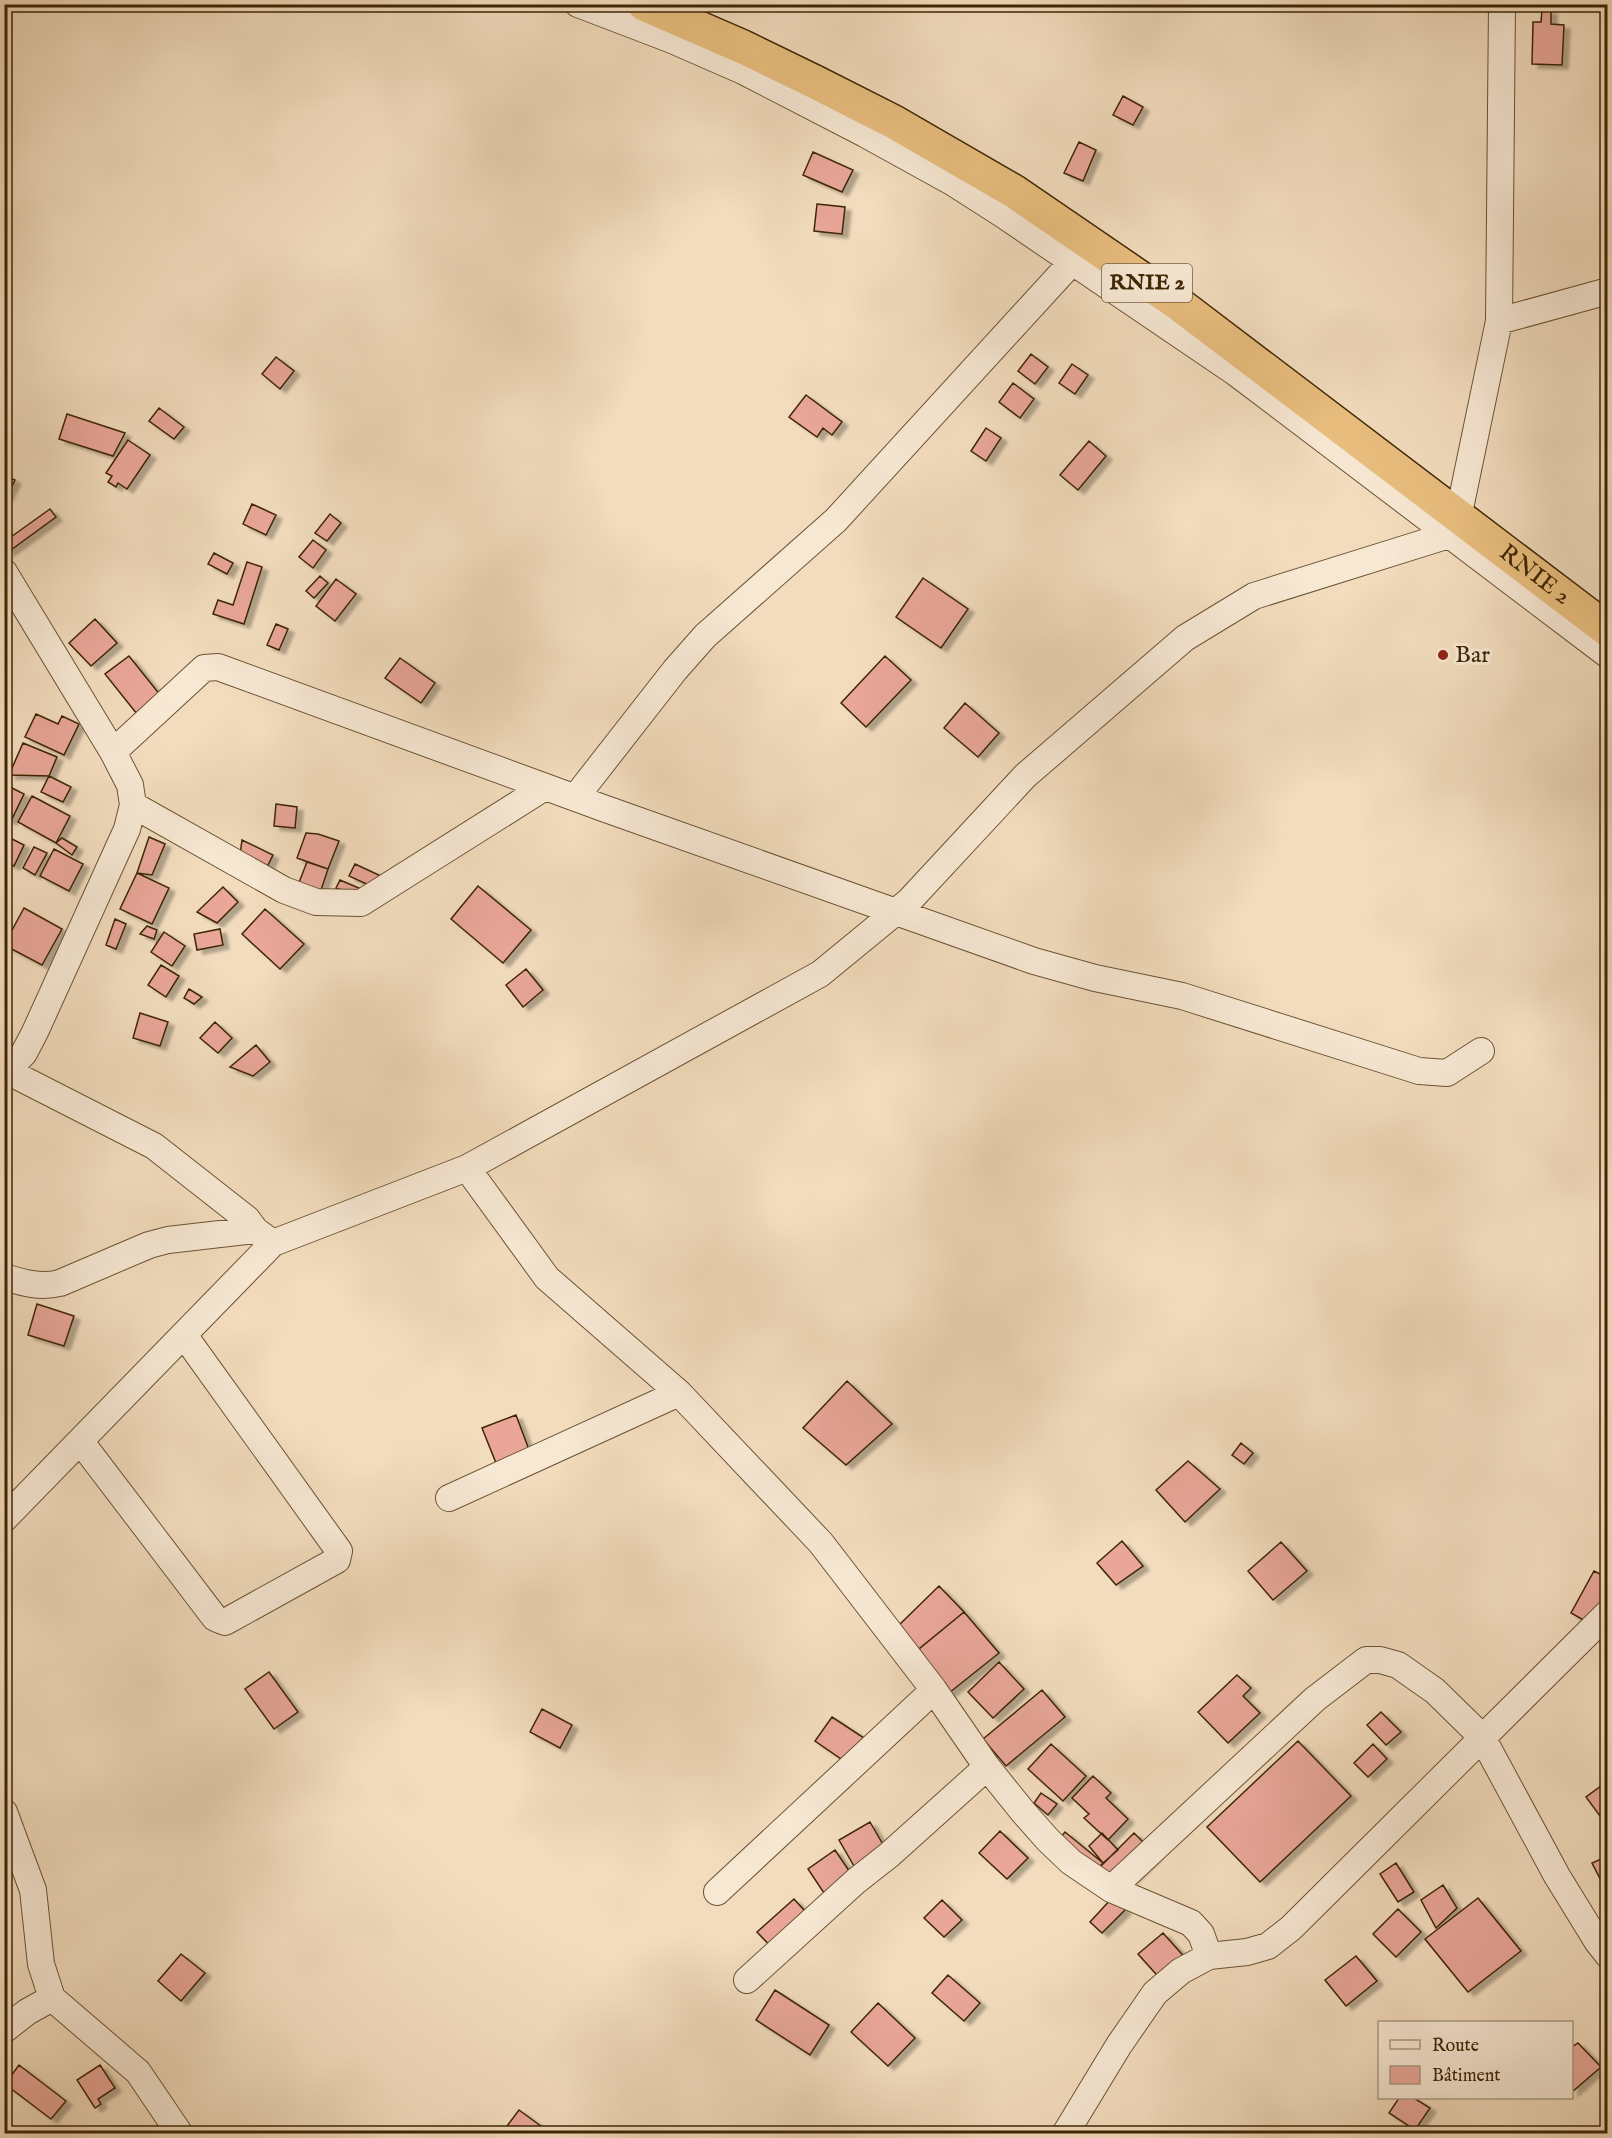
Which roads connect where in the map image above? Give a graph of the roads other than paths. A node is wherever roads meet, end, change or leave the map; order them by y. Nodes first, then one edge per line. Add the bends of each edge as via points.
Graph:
1 (578, 4) edge
2 (644, 4) edge
3 (1502, 4) edge
4 (1081, 252) junction
5 (1608, 291) edge
6 (1499, 321) junction
7 (1453, 527) junction
8 (4, 572) edge
9 (1608, 630) edge
10 (1608, 655) edge
11 (113, 752) junction
12 (545, 787) junction
13 (575, 798) junction
14 (133, 805) junction
15 (896, 912) junction
16 (1481, 1051) dead end
17 (6, 1072) edge
18 (467, 1168) junction
19 (264, 1236) junction
20 (4, 1277) edge
21 (184, 1335) junction
22 (679, 1393) junction
23 (81, 1442) junction
24 (449, 1498) dead end
25 (4, 1519) edge
26 (1608, 1613) edge
27 (934, 1690) junction
28 (1482, 1737) junction
29 (987, 1767) junction
30 (4, 1812) edge
31 (1111, 1889) junction
32 (717, 1892) dead end
33 (1608, 1955) edge
34 (1209, 1956) junction
35 (747, 1980) dead end
36 (52, 1998) junction
37 (4, 2030) edge
38 (180, 2133) edge
39 (1065, 2133) edge

1 - 4 street via 743,71
2 - 4 highway, RNIE 2 / RNIE 2 via 743,47 894,122 1016,192
3 - 6 street
4 - 7 highway, RNIE 2 / RNIE 2 via 1180,305
4 - 13 street via 836,520 705,636
5 - 6 street
6 - 7 street
7 - 9 highway, RNIE 2 / RNIE 2
7 - 10 street
7 - 15 street via 1254,596 1185,638 1025,777
8 - 11 street
11 - 12 street via 204,668 218,667
11 - 14 street via 130,785
12 - 13 street
12 - 14 street via 361,903 316,902 284,890
13 - 15 street
14 - 17 street via 127,829 35,1032 24,1053
15 - 16 street via 1035,961 1182,996 1419,1071 1447,1073
15 - 18 street via 820,974
17 - 19 street via 154,1146
18 - 19 street
18 - 22 street via 547,1278
19 - 20 street via 168,1240 48,1286
19 - 21 street
21 - 23 street
21 - 23 street via 339,1551 337,1560 225,1622 219,1621
22 - 24 street
22 - 27 street via 821,1543
23 - 25 street
26 - 28 street
27 - 29 street
27 - 32 street
28 - 31 street via 1435,1691 1398,1665 1366,1660 1315,1700
28 - 33 street via 1557,1876
28 - 34 street via 1291,1928 1268,1946
29 - 31 street via 1048,1840 1071,1862
29 - 35 street
30 - 36 street via 33,1890 42,1964
31 - 34 street via 1191,1923 1201,1934
34 - 39 street via 1181,1971 1155,1993
36 - 37 street
36 - 38 street via 138,2072

